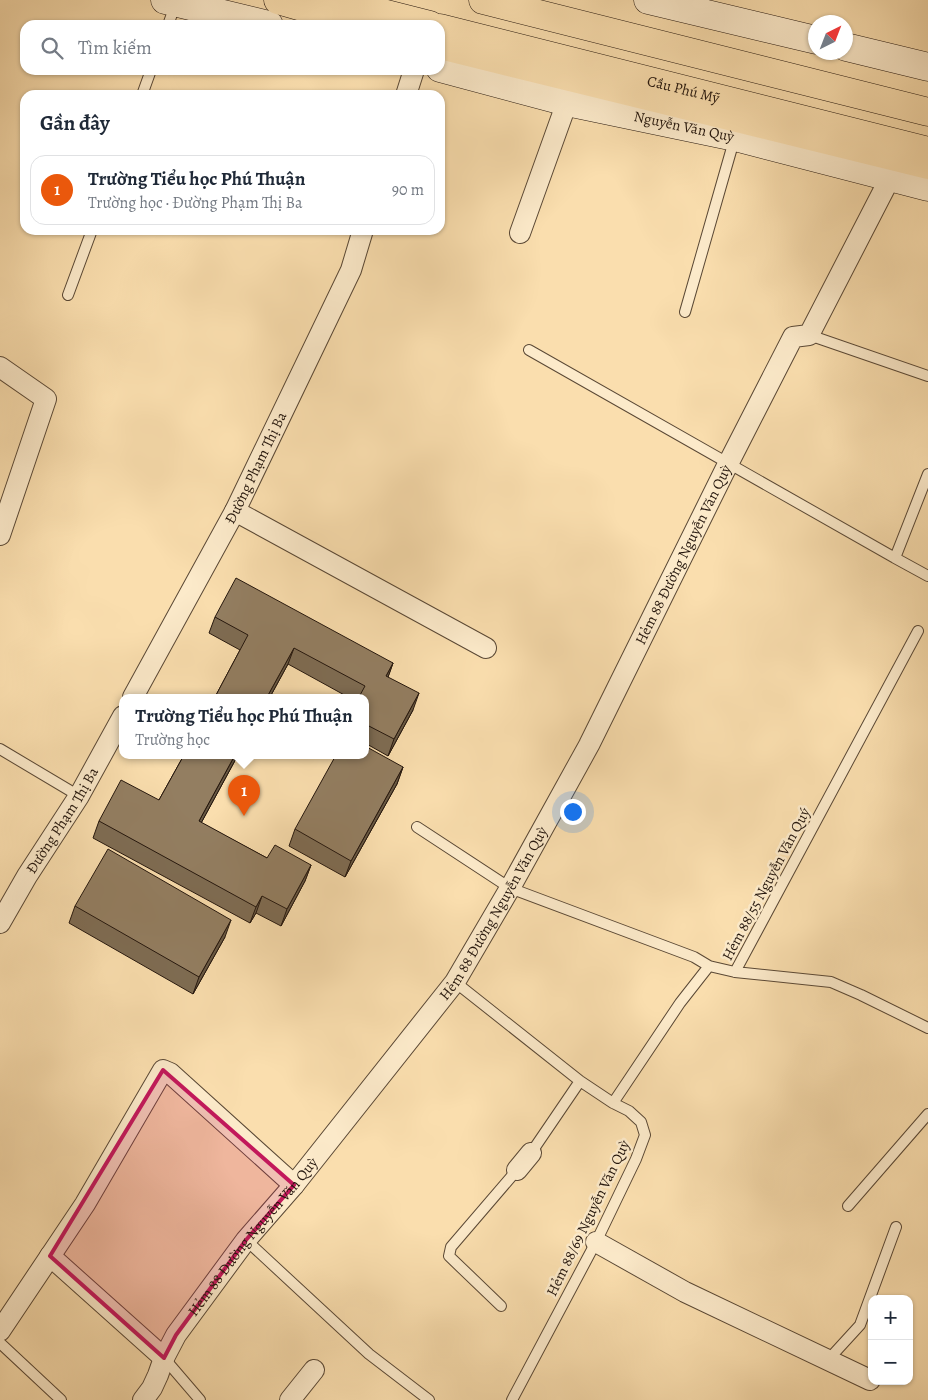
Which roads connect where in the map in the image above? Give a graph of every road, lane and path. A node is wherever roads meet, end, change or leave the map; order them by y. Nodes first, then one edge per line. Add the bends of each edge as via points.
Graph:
1 (278, 0) edge
2 (331, 0) edge
3 (483, 0) edge
4 (531, 0) edge
5 (658, 1) edge
6 (170, 9) edge
7 (238, 20) edge
8 (348, 20) edge
9 (410, 20) edge
10 (445, 29) edge
11 (808, 38) edge
12 (445, 46) edge
13 (853, 49) edge
14 (928, 67) edge
15 (445, 69) edge
16 (149, 75) edge
17 (412, 75) edge
18 (144, 90) edge
19 (408, 90) edge
20 (928, 100) edge
21 (567, 102) junction
22 (928, 112) edge
23 (735, 137) junction
24 (928, 151) edge
25 (928, 165) edge
26 (890, 178) junction
27 (928, 187) edge
28 (520, 233) dead end
29 (90, 235) edge
30 (361, 235) edge
31 (68, 295) dead end
32 (684, 312) dead end
33 (810, 335) junction
34 (529, 350) dead end
35 (0, 367) edge
36 (928, 376) edge
37 (728, 464) junction
38 (928, 474) edge
39 (235, 511) junction
40 (0, 535) edge
41 (896, 558) junction
42 (928, 576) edge
43 (918, 631) dead end
44 (486, 648) dead end
45 (135, 694) edge
46 (119, 723) edge
47 (0, 749) edge
48 (79, 796) junction
49 (417, 827) dead end
50 (510, 888) junction
51 (0, 923) edge
52 (709, 966) junction
53 (735, 972) junction
54 (455, 982) junction
55 (928, 1028) edge
56 (580, 1080) junction
57 (613, 1103) junction
58 (928, 1114) edge
59 (531, 1153) joint
60 (517, 1170) joint
61 (294, 1185) junction
62 (848, 1206) dead end
63 (896, 1227) dead end
64 (246, 1240) junction
65 (596, 1242) junction
66 (50, 1256) junction
67 (501, 1306) dead end
68 (0, 1330) edge
69 (0, 1343) edge
70 (164, 1358) junction
71 (828, 1360) junction
72 (314, 1370) dead end
73 (868, 1379) edge
74 (62, 1400) edge
75 (143, 1400) edge
76 (200, 1400) edge
77 (290, 1400) edge
78 (429, 1400) edge
79 (512, 1400) edge

1 - 8 main road
2 - 9 main road
3 - 22 main road
4 - 20 main road
5 - 11 street
6 - 7 street
10 - 24 main road, Cầu Phú Mỹ
12 - 25 main road, Cầu Phú Mỹ
13 - 14 street
15 - 21 street, Nguyễn Văn Quỳ
16 - 18 lane
17 - 19 street
21 - 23 street, Nguyễn Văn Quỳ
21 - 28 street
23 - 26 street, Nguyễn Văn Quỳ
23 - 32 lane
26 - 27 street, Nguyễn Văn Quỳ
26 - 33 street
29 - 31 lane
30 - 39 street, Đường Phạm Thị Ba via 350,270
33 - 36 lane
33 - 37 street, Hẻm 88 Đường Nguyễn Văn Quỳ via 793,337
34 - 37 lane
35 - 40 street via 46,399
37 - 41 lane
37 - 50 street, Hẻm 88 Đường Nguyễn Văn Quỳ via 589,745
38 - 41 lane
39 - 44 street
39 - 45 street, Đường Phạm Thị Ba
41 - 42 lane
43 - 53 lane, Hẻm 88/55 Nguyễn Văn Quý
46 - 48 street, Đường Phạm Thị Ba
47 - 48 lane
48 - 51 street, Đường Phạm Thị Ba
49 - 50 lane
50 - 52 lane via 694,957
50 - 54 street, Hẻm 88 Đường Nguyễn Văn Quỳ
52 - 53 lane
52 - 57 lane via 675,1010
53 - 55 lane, Hẻm 88/55 Nguyễn Văn Quý via 832,982
54 - 56 lane, Hẻm 88/69 Nguyễn Văn Quỳ
54 - 61 street, Hẻm 88 Đường Nguyễn Văn Quỳ
56 - 57 lane, Hẻm 88/69 Nguyễn Văn Quỳ
56 - 59 lane
57 - 65 lane, Hẻm 88/69 Nguyễn Văn Quỳ via 641,1122 645,1136
58 - 62 lane
59 - 60 street
60 - 67 lane via 451,1247 448,1256
61 - 64 street, Hẻm 88 Đường Nguyễn Văn Quỳ
61 - 66 street via 163,1070 85,1204
63 - 71 lane via 860,1324
64 - 70 street, Hẻm 88 Đường Nguyễn Văn Quỳ via 176,1335
64 - 78 lane via 369,1354
65 - 71 street via 685,1292
65 - 79 lane, Hẻm 88/69 Nguyễn Văn Quỳ
66 - 68 street
66 - 70 street
69 - 74 lane
70 - 75 street, Hẻm 88 Đường Nguyễn Văn Quỳ via 152,1388
70 - 76 lane
71 - 73 street
72 - 77 street

